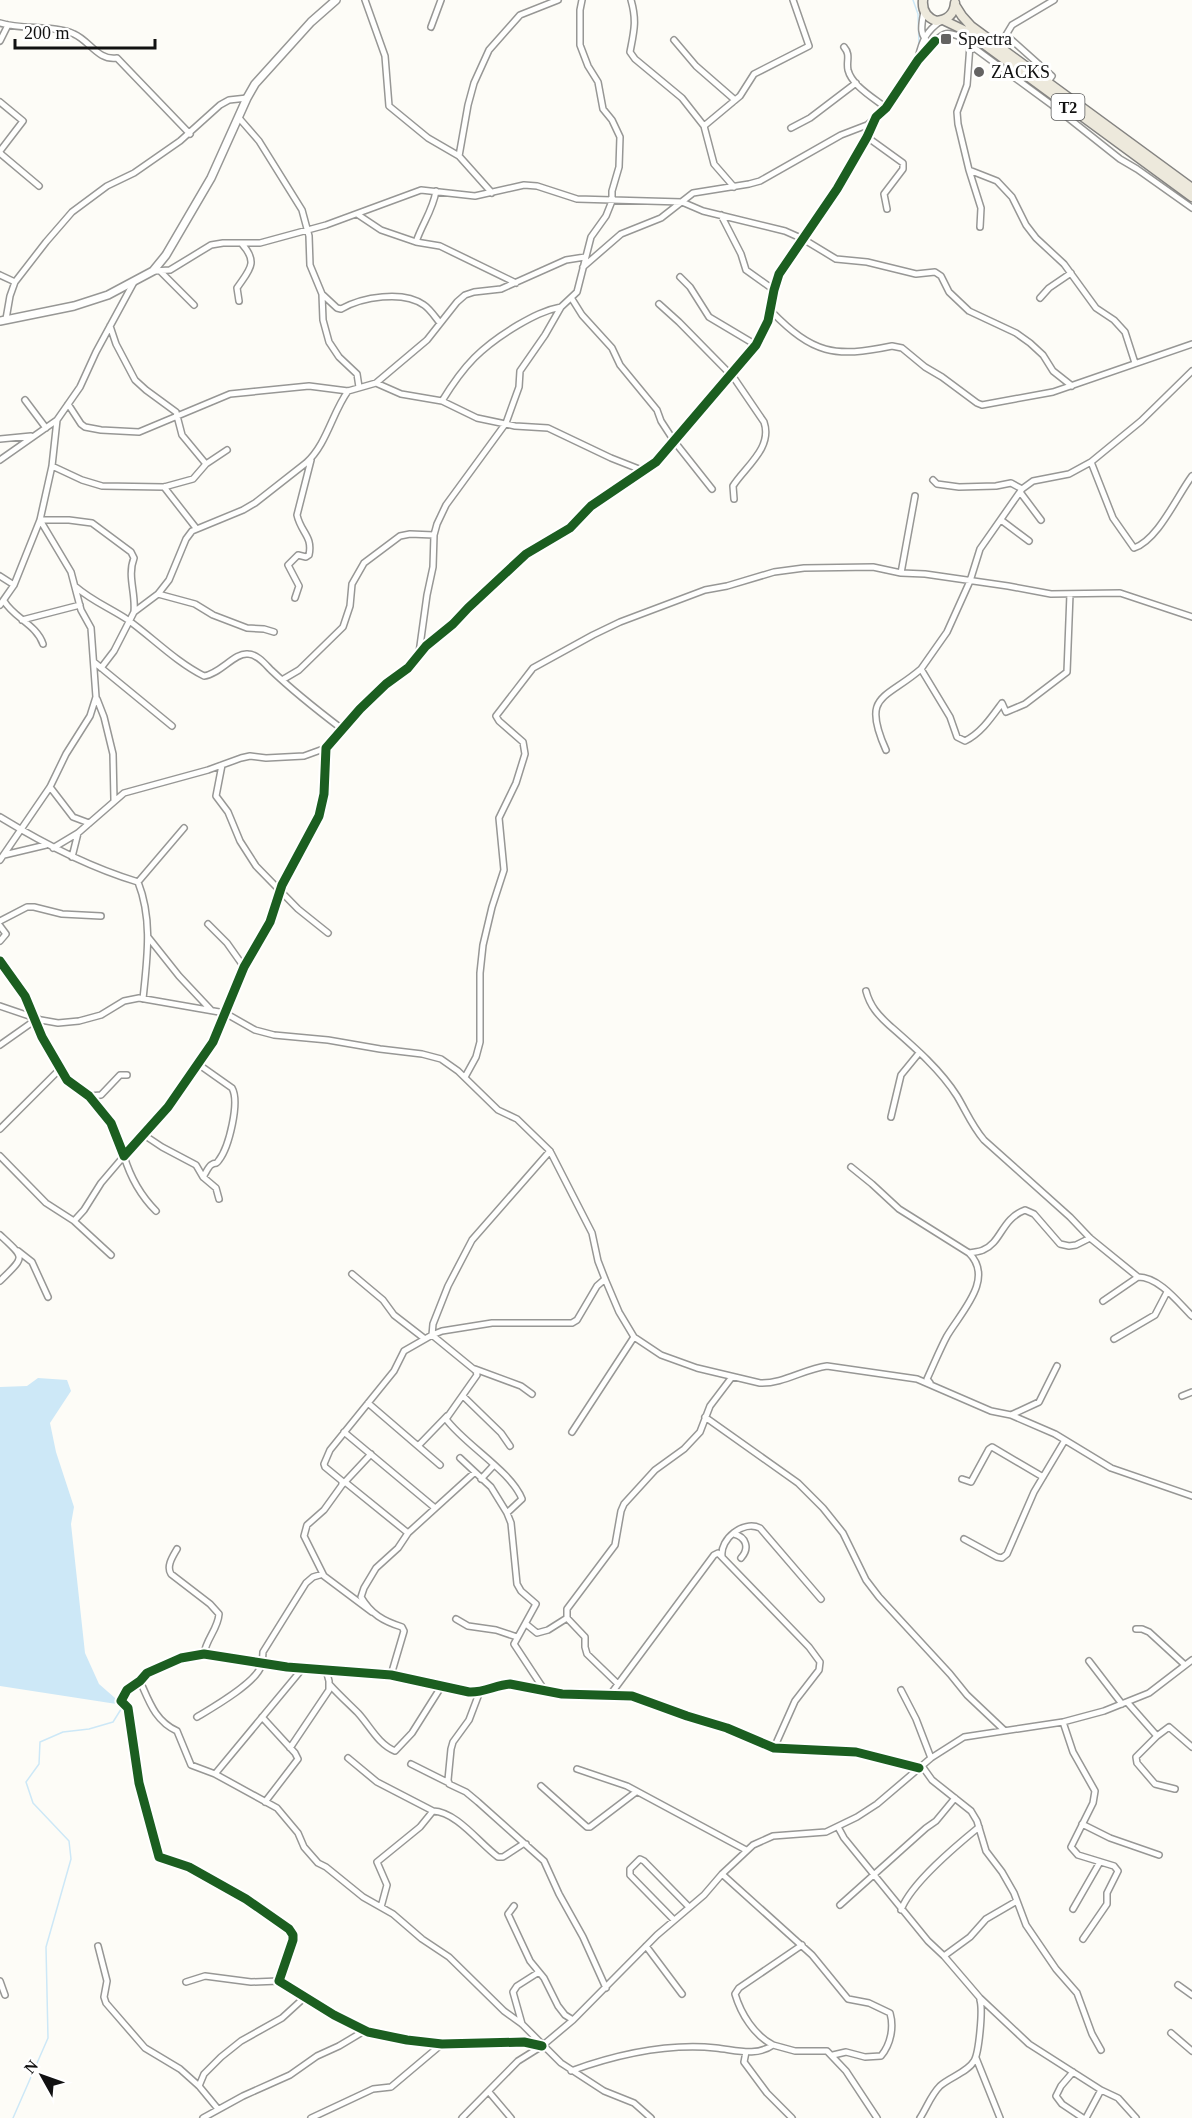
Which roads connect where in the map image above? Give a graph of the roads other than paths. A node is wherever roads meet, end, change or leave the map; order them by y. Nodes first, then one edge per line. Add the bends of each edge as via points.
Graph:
1 (336, 0) edge
2 (365, 0) edge
3 (441, 0) edge
4 (558, 0) edge
5 (582, 0) edge
6 (631, 0) edge
7 (793, 0) edge
8 (1054, 0) edge
9 (955, 3) edge
10 (922, 4) edge
11 (942, 20) junction
12 (0, 23) edge
13 (8, 25) junction
14 (431, 27) dead end
15 (924, 38) junction
16 (674, 40) dead end
17 (0, 41) edge
18 (935, 41) junction
19 (970, 45) junction
20 (844, 47) dead end
21 (918, 60) junction
22 (1047, 82) junction
23 (856, 83) junction
24 (247, 98) junction
25 (735, 100) junction
26 (0, 102) edge
27 (886, 108) junction
28 (876, 117) junction
29 (238, 118) junction
30 (704, 126) junction
31 (791, 128) dead end
32 (190, 134) junction
33 (867, 137) junction
34 (459, 156) junction
35 (969, 170) junction
36 (39, 186) dead end
37 (734, 187) junction
38 (1192, 188) edge
39 (436, 191) junction
40 (492, 193) junction
41 (1192, 197) edge
42 (612, 201) junction
43 (682, 202) junction
44 (1192, 208) edge
45 (887, 209) dead end
46 (357, 214) junction
47 (721, 215) junction
48 (980, 227) dead end
49 (308, 230) junction
50 (803, 239) junction
51 (416, 242) junction
52 (242, 244) junction
53 (585, 257) junction
54 (583, 267) junction
55 (153, 272) junction
56 (161, 272) junction
57 (1071, 273) junction
58 (0, 275) edge
59 (680, 277) dead end
60 (15, 282) junction
61 (134, 282) junction
62 (516, 283) junction
63 (774, 290) junction
64 (322, 294) junction
65 (1040, 298) dead end
66 (572, 299) junction
67 (239, 301) dead end
68 (659, 304) dead end
69 (194, 305) dead end
70 (561, 307) junction
71 (771, 311) junction
72 (3, 320) edge
73 (440, 323) junction
74 (110, 326) junction
75 (1192, 344) edge
76 (756, 345) junction
77 (1135, 363) junction
78 (1192, 371) edge
79 (731, 375) junction
80 (376, 383) junction
81 (1072, 386) junction
82 (359, 387) junction
83 (348, 391) junction
84 (25, 400) dead end
85 (442, 401) junction
86 (68, 404) junction
87 (178, 416) junction
88 (57, 420) junction
89 (506, 423) junction
90 (46, 428) junction
91 (33, 436) junction
92 (0, 439) edge
93 (674, 441) junction
94 (227, 450) dead end
95 (311, 458) junction
96 (0, 460) edge
97 (1091, 462) junction
98 (206, 464) junction
99 (52, 466) junction
100 (644, 471) junction
101 (1192, 476) edge
102 (933, 480) dead end
103 (164, 487) junction
104 (712, 489) dead end
105 (1021, 490) junction
106 (915, 496) dead end
107 (734, 499) dead end
108 (40, 520) junction
109 (1001, 520) junction
110 (1041, 520) dead end
111 (196, 528) junction
112 (434, 535) junction
113 (1029, 541) dead end
114 (901, 573) junction
115 (0, 576) edge
116 (970, 581) junction
117 (14, 585) junction
118 (76, 587) junction
119 (158, 594) junction
120 (1070, 594) junction
121 (295, 598) dead end
122 (2, 603) edge
123 (80, 605) junction
124 (134, 612) junction
125 (1192, 617) edge
126 (22, 620) junction
127 (128, 621) junction
128 (274, 632) dead end
129 (43, 644) dead end
130 (418, 655) junction
131 (94, 662) junction
132 (102, 668) junction
133 (921, 669) junction
134 (282, 680) junction
135 (96, 697) junction
136 (172, 726) dead end
137 (342, 729) junction
138 (326, 748) junction
139 (886, 750) dead end
140 (222, 765) junction
141 (215, 768) junction
142 (219, 774) junction
143 (50, 786) junction
144 (114, 800) junction
145 (0, 817) edge
146 (88, 823) junction
147 (184, 828) dead end
148 (21, 830) junction
149 (78, 833) junction
150 (46, 845) junction
151 (53, 848) junction
152 (1, 857) edge
153 (72, 857) junction
154 (138, 882) junction
155 (280, 890) junction
156 (101, 916) dead end
157 (0, 921) edge
158 (208, 924) dead end
159 (0, 926) edge
160 (328, 933) dead end
161 (148, 936) junction
162 (0, 941) edge
163 (0, 961) edge
164 (244, 968) junction
165 (866, 991) dead end
166 (143, 999) junction
167 (1, 1007) edge
168 (211, 1010) junction
169 (225, 1014) junction
170 (33, 1019) junction
171 (0, 1045) edge
172 (919, 1053) junction
173 (198, 1064) junction
174 (60, 1068) junction
175 (127, 1075) dead end
176 (465, 1077) junction
177 (89, 1096) junction
178 (891, 1117) dead end
179 (0, 1129) edge
180 (144, 1135) junction
181 (550, 1151) junction
182 (0, 1156) edge
183 (124, 1156) junction
184 (851, 1167) dead end
185 (203, 1177) junction
186 (219, 1199) dead end
187 (156, 1211) dead end
188 (74, 1221) junction
189 (0, 1236) edge
190 (1090, 1238) junction
191 (17, 1250) junction
192 (969, 1253) junction
193 (111, 1256) dead end
194 (352, 1274) dead end
195 (1138, 1277) junction
196 (605, 1280) junction
197 (0, 1281) edge
198 (1167, 1292) junction
199 (48, 1297) dead end
200 (1103, 1300) dead end
201 (1192, 1316) edge
202 (432, 1335) junction
203 (634, 1337) junction
204 (425, 1339) junction
205 (1114, 1339) dead end
206 (1057, 1366) dead end
207 (475, 1369) junction
208 (732, 1377) junction
209 (931, 1384) junction
210 (1192, 1392) edge
211 (532, 1394) dead end
212 (463, 1396) junction
213 (1182, 1396) dead end
214 (368, 1403) junction
215 (447, 1415) junction
216 (1011, 1415) junction
217 (705, 1417) junction
218 (344, 1432) junction
219 (572, 1432) dead end
220 (1065, 1440) junction
221 (419, 1445) junction
222 (510, 1446) dead end
223 (370, 1454) junction
224 (460, 1458) dead end
225 (440, 1465) dead end
226 (494, 1465) junction
227 (474, 1473) junction
228 (1043, 1477) junction
229 (481, 1479) junction
230 (962, 1479) dead end
231 (344, 1484) junction
232 (1192, 1496) edge
233 (435, 1508) junction
234 (507, 1513) junction
235 (408, 1533) junction
236 (734, 1534) junction
237 (964, 1539) dead end
238 (177, 1549) dead end
239 (722, 1556) junction
240 (741, 1558) dead end
241 (323, 1574) junction
242 (821, 1599) dead end
243 (372, 1612) junction
244 (567, 1618) junction
245 (456, 1619) dead end
246 (526, 1624) junction
247 (1136, 1629) dead end
248 (517, 1637) junction
249 (204, 1654) junction
250 (1192, 1660) edge
251 (1089, 1661) dead end
252 (261, 1662) junction
253 (1185, 1665) junction
254 (303, 1668) junction
255 (326, 1670) junction
256 (391, 1675) junction
257 (140, 1681) junction
258 (618, 1684) junction
259 (330, 1686) junction
260 (441, 1687) junction
261 (901, 1690) dead end
262 (480, 1691) junction
263 (545, 1691) junction
264 (610, 1695) junction
265 (1124, 1703) junction
266 (197, 1717) dead end
267 (262, 1717) junction
268 (1063, 1722) junction
269 (1004, 1730) junction
270 (1157, 1736) junction
271 (1192, 1747) edge
272 (290, 1748) junction
273 (774, 1748) junction
274 (348, 1758) dead end
275 (932, 1758) junction
276 (411, 1764) dead end
277 (920, 1767) junction
278 (577, 1769) dead end
279 (215, 1774) junction
280 (449, 1784) junction
281 (541, 1786) dead end
282 (1174, 1789) dead end
283 (636, 1792) junction
284 (955, 1798) junction
285 (265, 1802) junction
286 (434, 1811) junction
287 (1082, 1824) junction
288 (838, 1827) junction
289 (979, 1827) junction
290 (526, 1844) junction
291 (746, 1850) junction
292 (1159, 1855) dead end
293 (1100, 1862) junction
294 (722, 1874) junction
295 (874, 1874) junction
296 (1017, 1901) junction
297 (840, 1905) dead end
298 (514, 1906) dead end
299 (381, 1907) junction
300 (689, 1907) junction
301 (1073, 1909) dead end
302 (902, 1910) junction
303 (674, 1920) junction
304 (1083, 1939) dead end
305 (98, 1946) dead end
306 (646, 1946) junction
307 (802, 1946) junction
308 (944, 1956) junction
309 (539, 1972) junction
310 (0, 1981) edge
311 (279, 1981) junction
312 (186, 1982) dead end
313 (1178, 1984) dead end
314 (606, 1988) junction
315 (682, 1994) dead end
316 (5, 1995) dead end
317 (1192, 1995) edge
318 (305, 1997) junction
319 (980, 1998) junction
320 (573, 2020) junction
321 (522, 2025) junction
322 (364, 2031) junction
323 (1172, 2033) dead end
324 (442, 2044) junction
325 (773, 2045) junction
326 (542, 2046) junction
327 (1101, 2050) dead end
328 (1192, 2051) edge
329 (746, 2052) junction
330 (833, 2055) junction
331 (976, 2058) junction
332 (571, 2071) junction
333 (1073, 2072) junction
334 (199, 2086) junction
335 (1101, 2090) junction
336 (489, 2092) junction
337 (218, 2109) junction
338 (203, 2118) edge
339 (311, 2118) edge
340 (462, 2118) edge
341 (511, 2118) edge
342 (651, 2118) edge
343 (792, 2118) edge
344 (877, 2118) edge
345 (920, 2118) edge
346 (1000, 2118) edge
347 (1085, 2118) edge
348 (1136, 2118) edge

1 - 24 street via 272,64
2 - 34 street via 385,56 389,106 428,138
3 - 14 street
4 - 34 street via 520,15 489,50 474,83
5 - 42 street via 580,45 598,82 603,109 620,137
6 - 30 street via 636,18 632,54 682,98
7 - 25 street via 809,46 754,74
8 - 22 street via 1012,25 1006,35 1046,69 1052,76
9 - 11 main road via 952,15
9 - 22 main road, T2 via 966,21
10 - 11 main road via 930,18
10 - 15 street
11 - 15 street
11 - 41 main road, T2 via 966,31
12 - 13 street
13 - 17 street
13 - 32 street via 73,33 106,58 117,58
15 - 18 street via 930,43
15 - 21 street
16 - 25 street via 696,66
18 - 19 street via 948,33
18 - 21 street
19 - 35 street via 967,85 957,112
19 - 44 street via 1120,159
20 - 23 street via 849,54 848,70
21 - 27 street
22 - 38 main road, T2
23 - 27 street
23 - 31 street
24 - 29 street
24 - 32 street via 220,105
25 - 30 street
26 - 36 street via 23,121 1,154
27 - 28 street
28 - 33 street
28 - 37 street via 760,181
29 - 49 street via 259,141 297,201
29 - 55 street via 211,178
30 - 37 street via 714,164
32 - 60 street via 72,212
33 - 45 street via 903,164 884,194
33 - 50 street
34 - 40 street
35 - 48 street via 981,208
35 - 57 street via 1004,188 1036,238
37 - 43 street via 693,194
39 - 40 street via 465,196
39 - 46 street via 421,190
39 - 51 street
40 - 42 street via 524,185 577,199
42 - 43 street
42 - 53 street via 591,237
43 - 47 street
43 - 54 street via 661,218 621,234
46 - 49 street
46 - 51 street via 381,230
47 - 50 street
47 - 63 street via 746,270
49 - 52 street
49 - 64 street via 310,265
50 - 63 street
50 - 81 street via 836,259 916,274 938,274 949,292 969,311 1030,343 1043,354 1053,371
51 - 62 street via 440,246
52 - 56 street via 211,245
52 - 67 street via 252,262 237,288
53 - 54 street
53 - 62 street via 566,260
54 - 66 street
55 - 56 street
55 - 61 street
56 - 69 street
57 - 65 street
57 - 77 street via 1096,308 1125,332
58 - 60 street
59 - 76 street via 709,317
60 - 72 street
61 - 72 street via 74,306
61 - 74 street
62 - 73 street via 465,295
63 - 71 street
64 - 73 street via 341,309 368,298 398,296 422,303
64 - 82 street via 329,342 357,374
66 - 70 street
66 - 93 street via 657,410
68 - 79 street
70 - 85 street via 530,318 486,345 462,370
70 - 89 street via 520,371 519,387
71 - 76 street
71 - 81 street via 801,339 834,352 902,348 982,405
73 - 80 street via 427,340
74 - 86 street
74 - 87 street via 135,380
75 - 77 street
76 - 79 street
77 - 81 street
78 - 97 street via 1141,422
79 - 93 street
79 - 107 street via 766,429 759,452 733,486
80 - 82 street
80 - 85 street via 401,394
82 - 83 street
83 - 87 street via 309,386 250,391 230,394
83 - 95 street
84 - 90 street
85 - 89 street via 477,418
86 - 87 street via 81,424 101,430 139,432
86 - 88 street
87 - 98 street via 182,435
88 - 90 street
88 - 99 street
89 - 100 street via 548,428
89 - 112 street via 446,505
90 - 91 street
91 - 92 street
91 - 96 street
93 - 100 street
93 - 104 street
94 - 98 street
95 - 111 street via 255,503
95 - 121 street via 297,515 310,542 309,555 298,555 288,565 298,586
97 - 101 street via 1113,518 1134,548 1161,526
97 - 105 street via 1070,474 1033,481
98 - 103 street via 193,479
99 - 103 street via 102,486
99 - 108 street
100 - 130 street via 591,506 570,528 526,554
102 - 105 street via 936,484 959,487 1011,483
103 - 111 street
105 - 109 street
105 - 110 street
106 - 114 street
108 - 117 street
108 - 118 street
108 - 124 street via 92,524 131,552
109 - 113 street
109 - 116 street via 980,549
111 - 119 street via 186,539 173,573
112 - 130 street via 434,567
112 - 134 street via 400,536 364,563 352,584 343,627 299,670
114 - 116 street
114 - 176 street via 888,568 858,567 792,569 755,576 620,622 533,668 496,716 523,742 525,754 513,792 499,818 504,870 483,945 480,1042
115 - 117 street
116 - 120 street
116 - 133 street via 946,632
117 - 122 street
118 - 123 street
118 - 127 street
119 - 124 street
119 - 128 street via 195,604 247,628
120 - 125 street via 1120,593
120 - 133 street via 1067,672 1025,704 1006,712 1002,703 973,737 965,741 957,737 950,717
122 - 126 street
123 - 126 street
123 - 131 street via 91,628
124 - 127 street
126 - 129 street
127 - 132 street
127 - 134 street via 204,676 248,654
130 - 137 street
131 - 132 street
131 - 135 street
132 - 136 street
133 - 139 street via 880,700 876,725
134 - 137 street
135 - 143 street via 90,716
135 - 144 street via 113,754
137 - 138 street
138 - 140 street via 304,756 250,756
138 - 155 street via 319,816
140 - 141 street
140 - 142 street
141 - 142 street
141 - 144 street via 124,793
142 - 155 street via 216,796 256,866
143 - 146 street via 73,817
143 - 148 street
144 - 146 street
145 - 148 street
146 - 149 street
147 - 154 street
148 - 150 street
148 - 152 street
149 - 151 street
149 - 153 street
150 - 151 street
150 - 152 street
151 - 153 street
153 - 154 street
154 - 161 street via 146,901
155 - 160 street
155 - 164 street via 270,922
156 - 157 street via 27,907
158 - 164 street
159 - 162 street via 6,934
161 - 166 street
161 - 168 street
163 - 170 street via 25,996
164 - 169 street
165 - 172 street via 873,1008
166 - 168 street
166 - 170 street via 124,1001 101,1015 79,1021
167 - 170 street
168 - 169 street
169 - 173 street
169 - 176 street via 274,1035 422,1054 445,1061
170 - 171 street
170 - 174 street
172 - 178 street via 901,1075
172 - 190 street via 957,1096 984,1140
173 - 180 street
173 - 185 street via 232,1088 235,1097 232,1126 220,1159 210,1165
174 - 177 street via 73,1086
174 - 179 street
175 - 177 street via 120,1075 101,1095
176 - 181 street via 498,1110 517,1119
177 - 183 street via 111,1123
180 - 183 street
180 - 185 street via 196,1165
181 - 196 street via 592,1233
181 - 202 street via 472,1240 448,1286
182 - 188 street via 46,1203
183 - 187 street via 128,1170
183 - 188 street
184 - 192 street via 899,1209
185 - 186 street via 216,1188
188 - 193 street
189 - 191 street
190 - 192 street via 1076,1245 1060,1244 1034,1214 1025,1210 1008,1221 990,1246
190 - 195 street
191 - 197 street via 19,1262
191 - 199 street via 32,1262
192 - 209 street via 976,1260 979,1278 927,1379
194 - 204 street
195 - 198 street via 1151,1280
195 - 200 street
196 - 202 street via 572,1323 492,1323
196 - 203 street
198 - 201 street
198 - 205 street via 1155,1315
202 - 204 street
202 - 207 street
203 - 208 street via 661,1355
203 - 219 street
204 - 214 street via 404,1352
206 - 216 street via 1039,1402
207 - 211 street
207 - 212 street via 477,1375
208 - 209 street via 769,1383 827,1366
208 - 217 street
209 - 216 street via 991,1411
210 - 213 street
212 - 215 street
212 - 222 street
214 - 218 street
214 - 221 street
215 - 221 street
215 - 226 street via 448,1422
216 - 220 street
217 - 244 street via 700,1432 689,1444 655,1470 624,1504 615,1545 567,1609
217 - 269 street via 811,1495 843,1533 879,1597
218 - 223 street
218 - 231 street via 324,1464
220 - 228 street
220 - 232 street via 1111,1468
221 - 225 street
223 - 231 street
223 - 233 street
224 - 227 street
226 - 229 street
226 - 234 street via 522,1500
227 - 229 street
227 - 233 street
228 - 230 street via 992,1447 971,1482
228 - 237 street via 1006,1554 997,1557
229 - 234 street
231 - 235 street
231 - 241 street via 303,1533
233 - 235 street
234 - 246 street via 517,1584 536,1604
235 - 243 street via 376,1568 364,1588 362,1597
236 - 239 street via 724,1544
236 - 240 street via 742,1537 746,1545
236 - 242 street via 746,1525 760,1528
238 - 249 street via 170,1561 171,1575 219,1614
239 - 258 street via 714,1555
239 - 273 street via 820,1662 819,1670 795,1701
241 - 243 street
241 - 252 street via 306,1583
243 - 256 street via 404,1631
244 - 246 street via 542,1633
244 - 258 street via 585,1637 587,1654
245 - 248 street via 468,1626
246 - 248 street
247 - 253 street via 1149,1632
248 - 263 street via 514,1644
249 - 252 street
249 - 257 street via 181,1658 147,1673
250 - 253 street
251 - 265 street
252 - 254 street
252 - 266 street via 257,1673 223,1702
253 - 265 street via 1149,1693
254 - 255 street
254 - 267 street
255 - 256 street
255 - 259 street
256 - 260 street
257 - 279 street via 158,1718 177,1731 191,1765
257 - 311 street via 127,1690 121,1701 129,1714 139,1783 159,1857 189,1867 289,1929 293,1940
258 - 264 street
259 - 260 street via 376,1737 395,1751 412,1733
259 - 272 street
260 - 262 street
261 - 275 street
262 - 263 street via 510,1684
262 - 280 street via 469,1720 451,1749
263 - 264 street
264 - 273 street via 646,1700
265 - 268 street
265 - 270 street
267 - 272 street
267 - 279 street
268 - 269 street
268 - 287 street via 1073,1752 1095,1791 1094,1803
269 - 275 street via 964,1737
270 - 271 street via 1169,1727
270 - 282 street via 1136,1760 1155,1784
272 - 285 street via 298,1759
273 - 277 street via 856,1752
274 - 286 street via 377,1782
275 - 277 street
276 - 280 street
277 - 284 street
277 - 288 street via 867,1811
278 - 283 street
279 - 285 street
280 - 290 street via 466,1792
281 - 283 street via 587,1827
283 - 291 street
284 - 289 street via 971,1811
284 - 295 street via 936,1821
285 - 299 street via 277,1808 318,1863
286 - 290 street via 446,1813 498,1857
286 - 299 street via 377,1862 387,1885
287 - 292 street
287 - 293 street via 1071,1847 1078,1855
288 - 291 street via 816,1834 773,1836
288 - 295 street
289 - 296 street via 986,1851
289 - 302 street via 933,1867 909,1895
290 - 314 street via 544,1861
291 - 294 street
293 - 301 street
293 - 304 street via 1117,1868 1118,1875 1107,1893 1107,1904
294 - 300 street
294 - 307 street
295 - 297 street
295 - 302 street
296 - 308 street via 986,1918
296 - 327 street via 1026,1925 1077,1993
298 - 309 street via 508,1914
299 - 321 street via 449,1957
300 - 303 street
300 - 303 street via 638,1860 630,1875
302 - 308 street
303 - 306 street
305 - 334 street via 106,1981 106,2003 145,2048
306 - 314 street
306 - 315 street
307 - 325 street via 735,1994 754,2030
307 - 330 street via 845,1996 890,2013 892,2022 882,2056 846,2052
308 - 319 street
309 - 320 street via 561,2011
309 - 321 street via 513,1992
310 - 316 street
311 - 312 street via 205,1976
311 - 318 street
313 - 317 street
314 - 320 street
318 - 322 street
318 - 334 street via 277,2022 221,2057 204,2074
319 - 331 street via 982,2019
319 - 333 street via 1029,2044
320 - 326 street
321 - 326 street
322 - 324 street
322 - 337 street via 290,2075
323 - 328 street
324 - 326 street via 524,2042
324 - 339 street via 391,2087 373,2089
325 - 329 street via 759,2052
325 - 330 street
326 - 332 street
326 - 336 street via 518,2061
329 - 332 street via 667,2047
329 - 343 street via 744,2062
330 - 344 street
331 - 345 street via 934,2093
331 - 346 street
332 - 342 street via 634,2103
333 - 335 street
333 - 347 street via 1056,2096
334 - 337 street
335 - 347 street
335 - 348 street via 1118,2098
336 - 340 street
336 - 341 street
337 - 338 street

